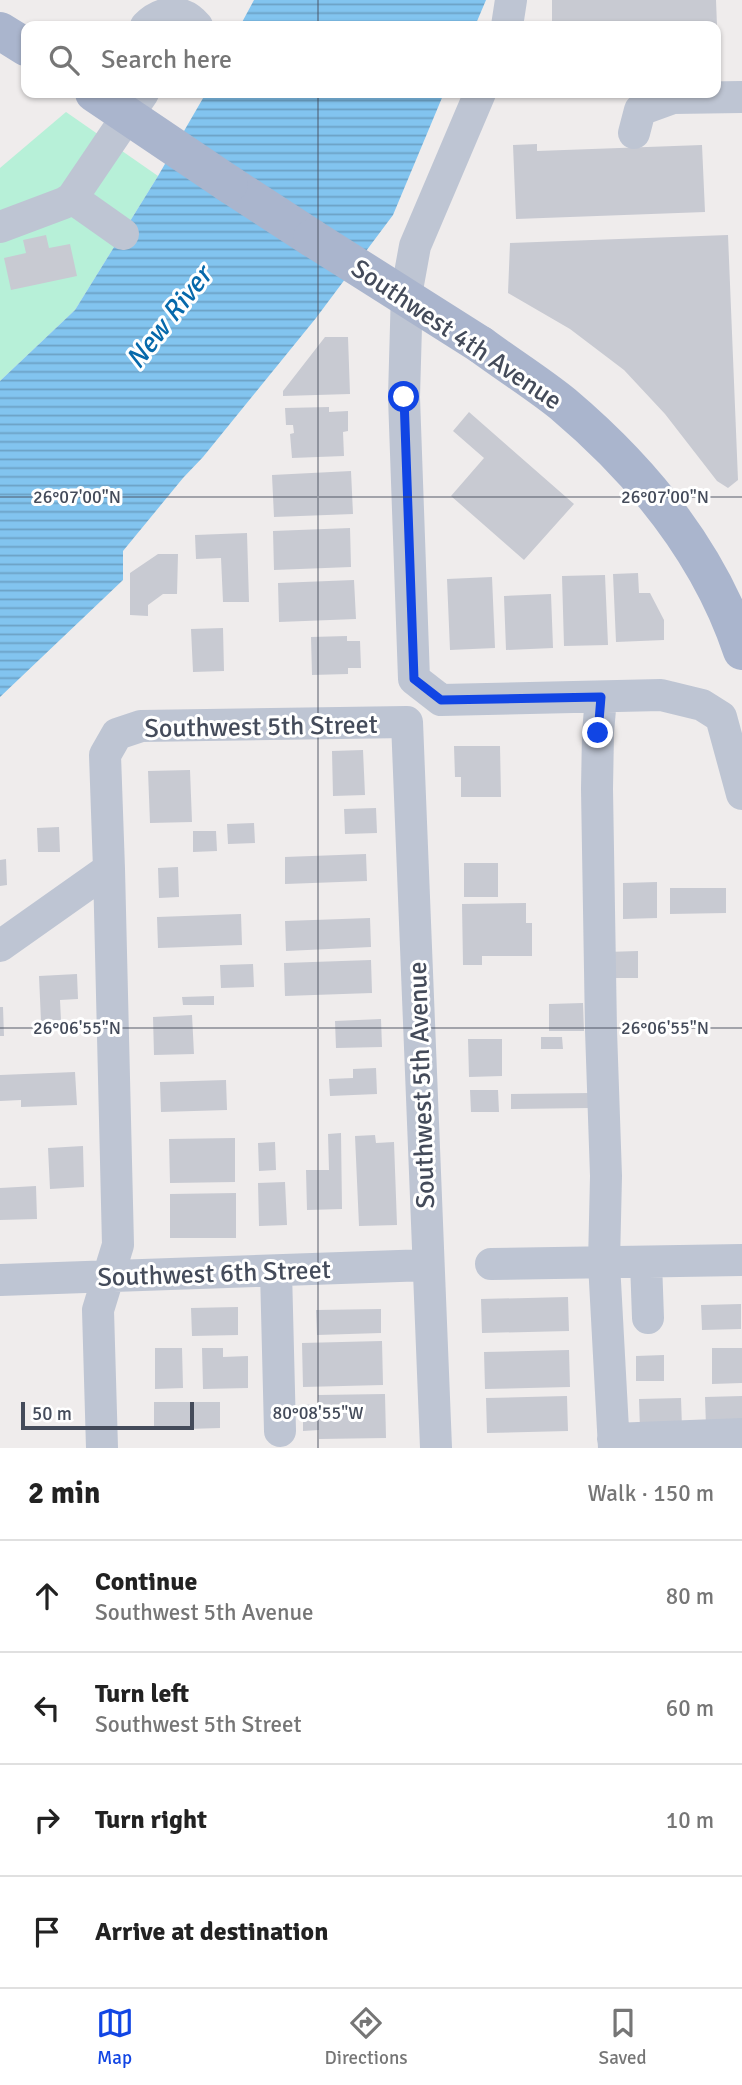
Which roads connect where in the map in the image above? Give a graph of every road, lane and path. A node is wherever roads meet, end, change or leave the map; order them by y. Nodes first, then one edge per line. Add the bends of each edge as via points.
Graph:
1 (511, 0) edge
2 (152, 21) edge
3 (191, 21) edge
4 (508, 21) edge
5 (721, 97) edge
6 (742, 97) edge
7 (102, 98) edge
8 (139, 98) edge
9 (478, 98) edge
10 (673, 98) edge
11 (634, 133) dead end
12 (72, 198) junction
13 (0, 227) edge
14 (123, 234) dead end
15 (742, 651) edge
16 (601, 697) junction
17 (407, 722) joint
18 (742, 794) edge
19 (109, 869) junction
20 (0, 946) edge
21 (742, 1260) edge
22 (646, 1262) junction
23 (604, 1263) junction
24 (491, 1264) dead end
25 (428, 1265) junction
26 (276, 1271) junction
27 (108, 1276) junction
28 (0, 1280) edge
29 (648, 1318) dead end
30 (280, 1432) dead end
31 (742, 1434) edge
32 (613, 1443) edge
33 (102, 1448) edge
34 (436, 1448) edge

1 - 4 street
2 - 3 street via 175,13
5 - 6 street
7 - 15 main road, Southwest 4th Avenue, bridge via 561,402 621,456 668,510 707,574
8 - 12 street
9 - 16 street via 415,246 407,290 404,397 414,679 441,700
10 - 11 street via 640,110
12 - 13 street
12 - 14 street
16 - 18 street via 661,695 702,705 721,717
16 - 23 street via 597,789
17 - 19 street, Southwest 5th Street via 141,726 117,734 105,755
17 - 25 street, Southwest 5th Avenue
19 - 20 street
19 - 27 street via 118,1245
21 - 22 street
22 - 23 street
22 - 29 street
23 - 24 street
23 - 32 street
25 - 26 street, Southwest 6th Street
25 - 34 street, Southwest 5th Avenue
26 - 27 street, Southwest 6th Street
26 - 30 street
27 - 28 street, Southwest 6th Street
27 - 33 street via 98,1310
31 - 32 street

